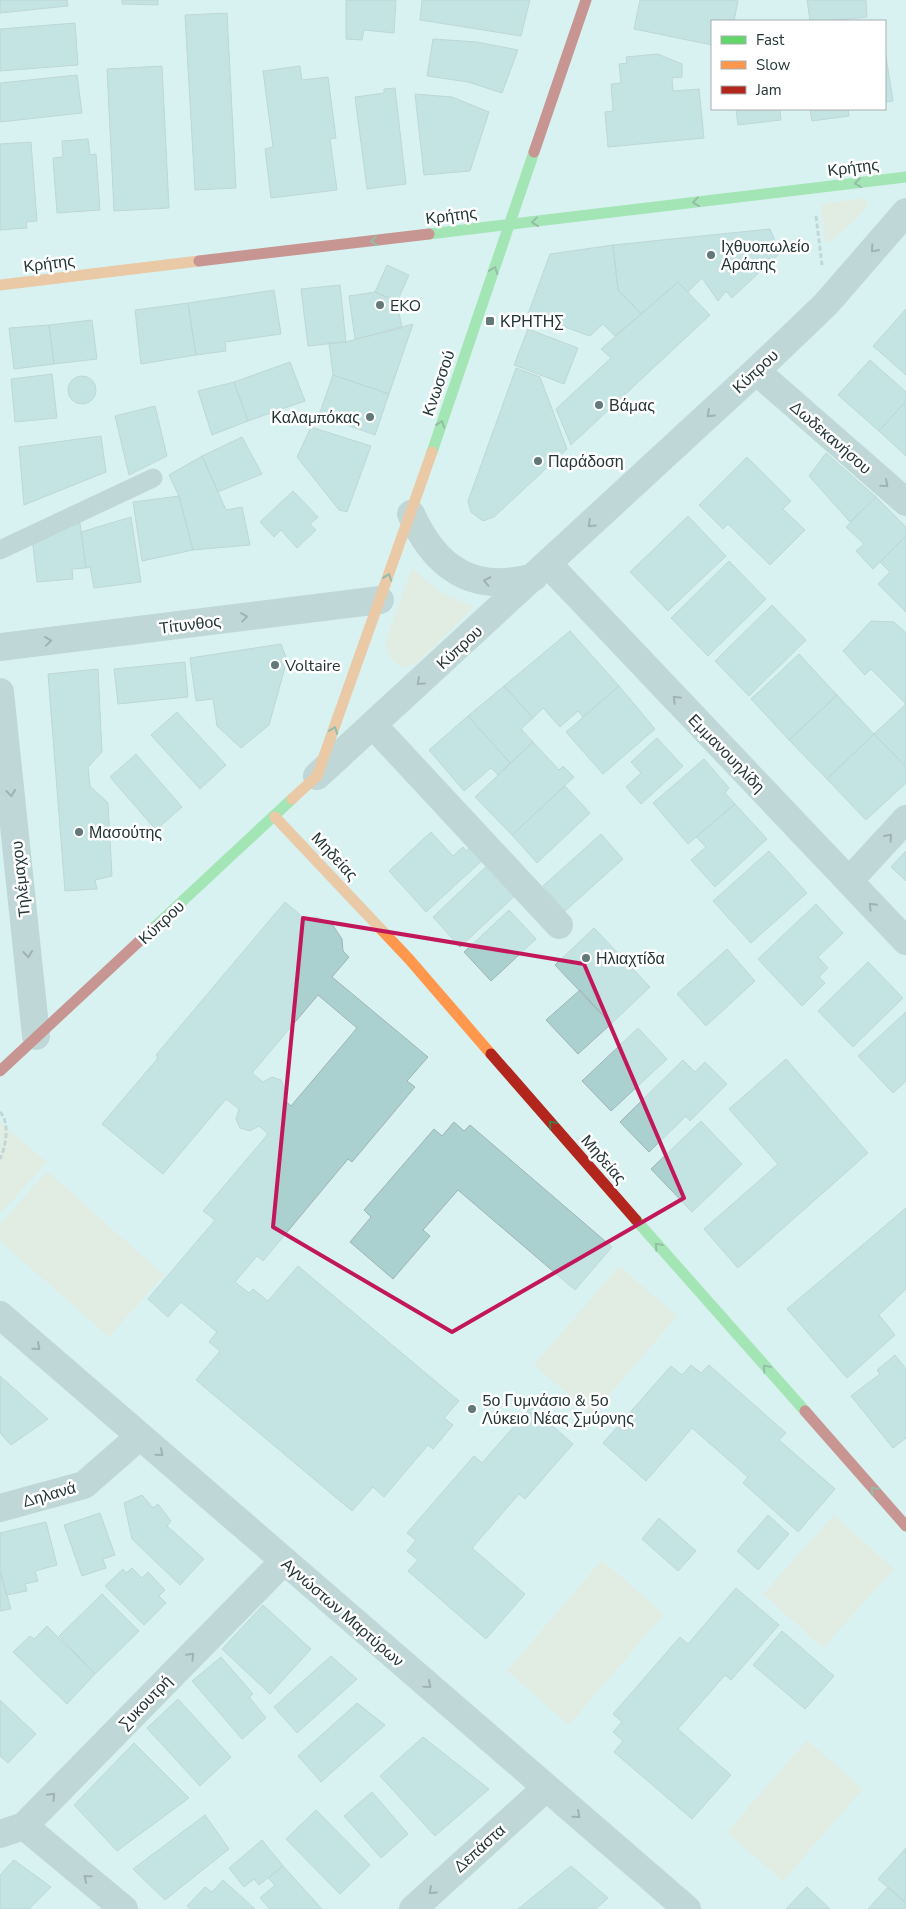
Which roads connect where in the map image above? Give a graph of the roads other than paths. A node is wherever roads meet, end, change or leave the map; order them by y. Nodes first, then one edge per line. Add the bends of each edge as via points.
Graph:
1 (586, 0) edge
2 (906, 177) edge
3 (906, 212) edge
4 (510, 225) junction
5 (0, 286) edge
6 (756, 371) junction
7 (153, 478) dead end
8 (906, 502) edge
9 (411, 514) junction
10 (0, 550) edge
11 (541, 571) junction
12 (380, 600) junction
13 (0, 647) edge
14 (0, 692) edge
15 (373, 725) junction
16 (317, 776) junction
17 (275, 817) junction
18 (906, 819) edge
19 (849, 881) junction
20 (559, 925) dead end
21 (906, 941) edge
22 (36, 1036) junction
23 (0, 1070) edge
24 (0, 1315) edge
25 (140, 1436) junction
26 (0, 1508) edge
27 (906, 1526) edge
28 (284, 1561) junction
29 (546, 1788) junction
30 (12, 1830) edge
31 (124, 1909) edge
32 (413, 1909) edge
33 (687, 1909) edge

1 - 4 street, Κνωσσού
2 -> 4 street, Κρήτης
3 -> 6 street, Κύπρου via 826,304
4 -> 5 street, Κρήτης
9 -> 4 street, Κνωσσού
6 -> 8 street, Δωδεκανήσου
6 -> 11 street, Κύπρου
7 - 10 lane
11 -> 9 street via 512,583 466,576 438,558
12 -> 9 street, Κνωσσού
11 -> 15 street, Κύπρου
19 -> 11 street, Εμμανουηλίδη
13 -> 12 street, Τίτυνθος
16 -> 12 street, Κνωσσού
14 -> 22 street, Τηλέμαχου
15 - 16 street, Κύπρου
15 - 20 street
16 - 17 street, Κύπρου
17 - 22 street, Κύπρου
27 -> 17 street, Μηδείας via 409,959
19 -> 18 street
21 -> 19 street, Εμμανουηλίδη
22 - 23 street, Κύπρου
24 -> 25 street, Αγνώστων Μαρτύρων
25 - 26 street, Δηλανά via 84,1485
25 -> 28 street, Αγνώστων Μαρτύρων
28 -> 29 street, Αγνώστων Μαρτύρων
30 -> 28 street, Συκουτρή
29 -> 32 street, Δεπάστα
29 -> 33 street, Αγνώστων Μαρτύρων
31 -> 30 street

